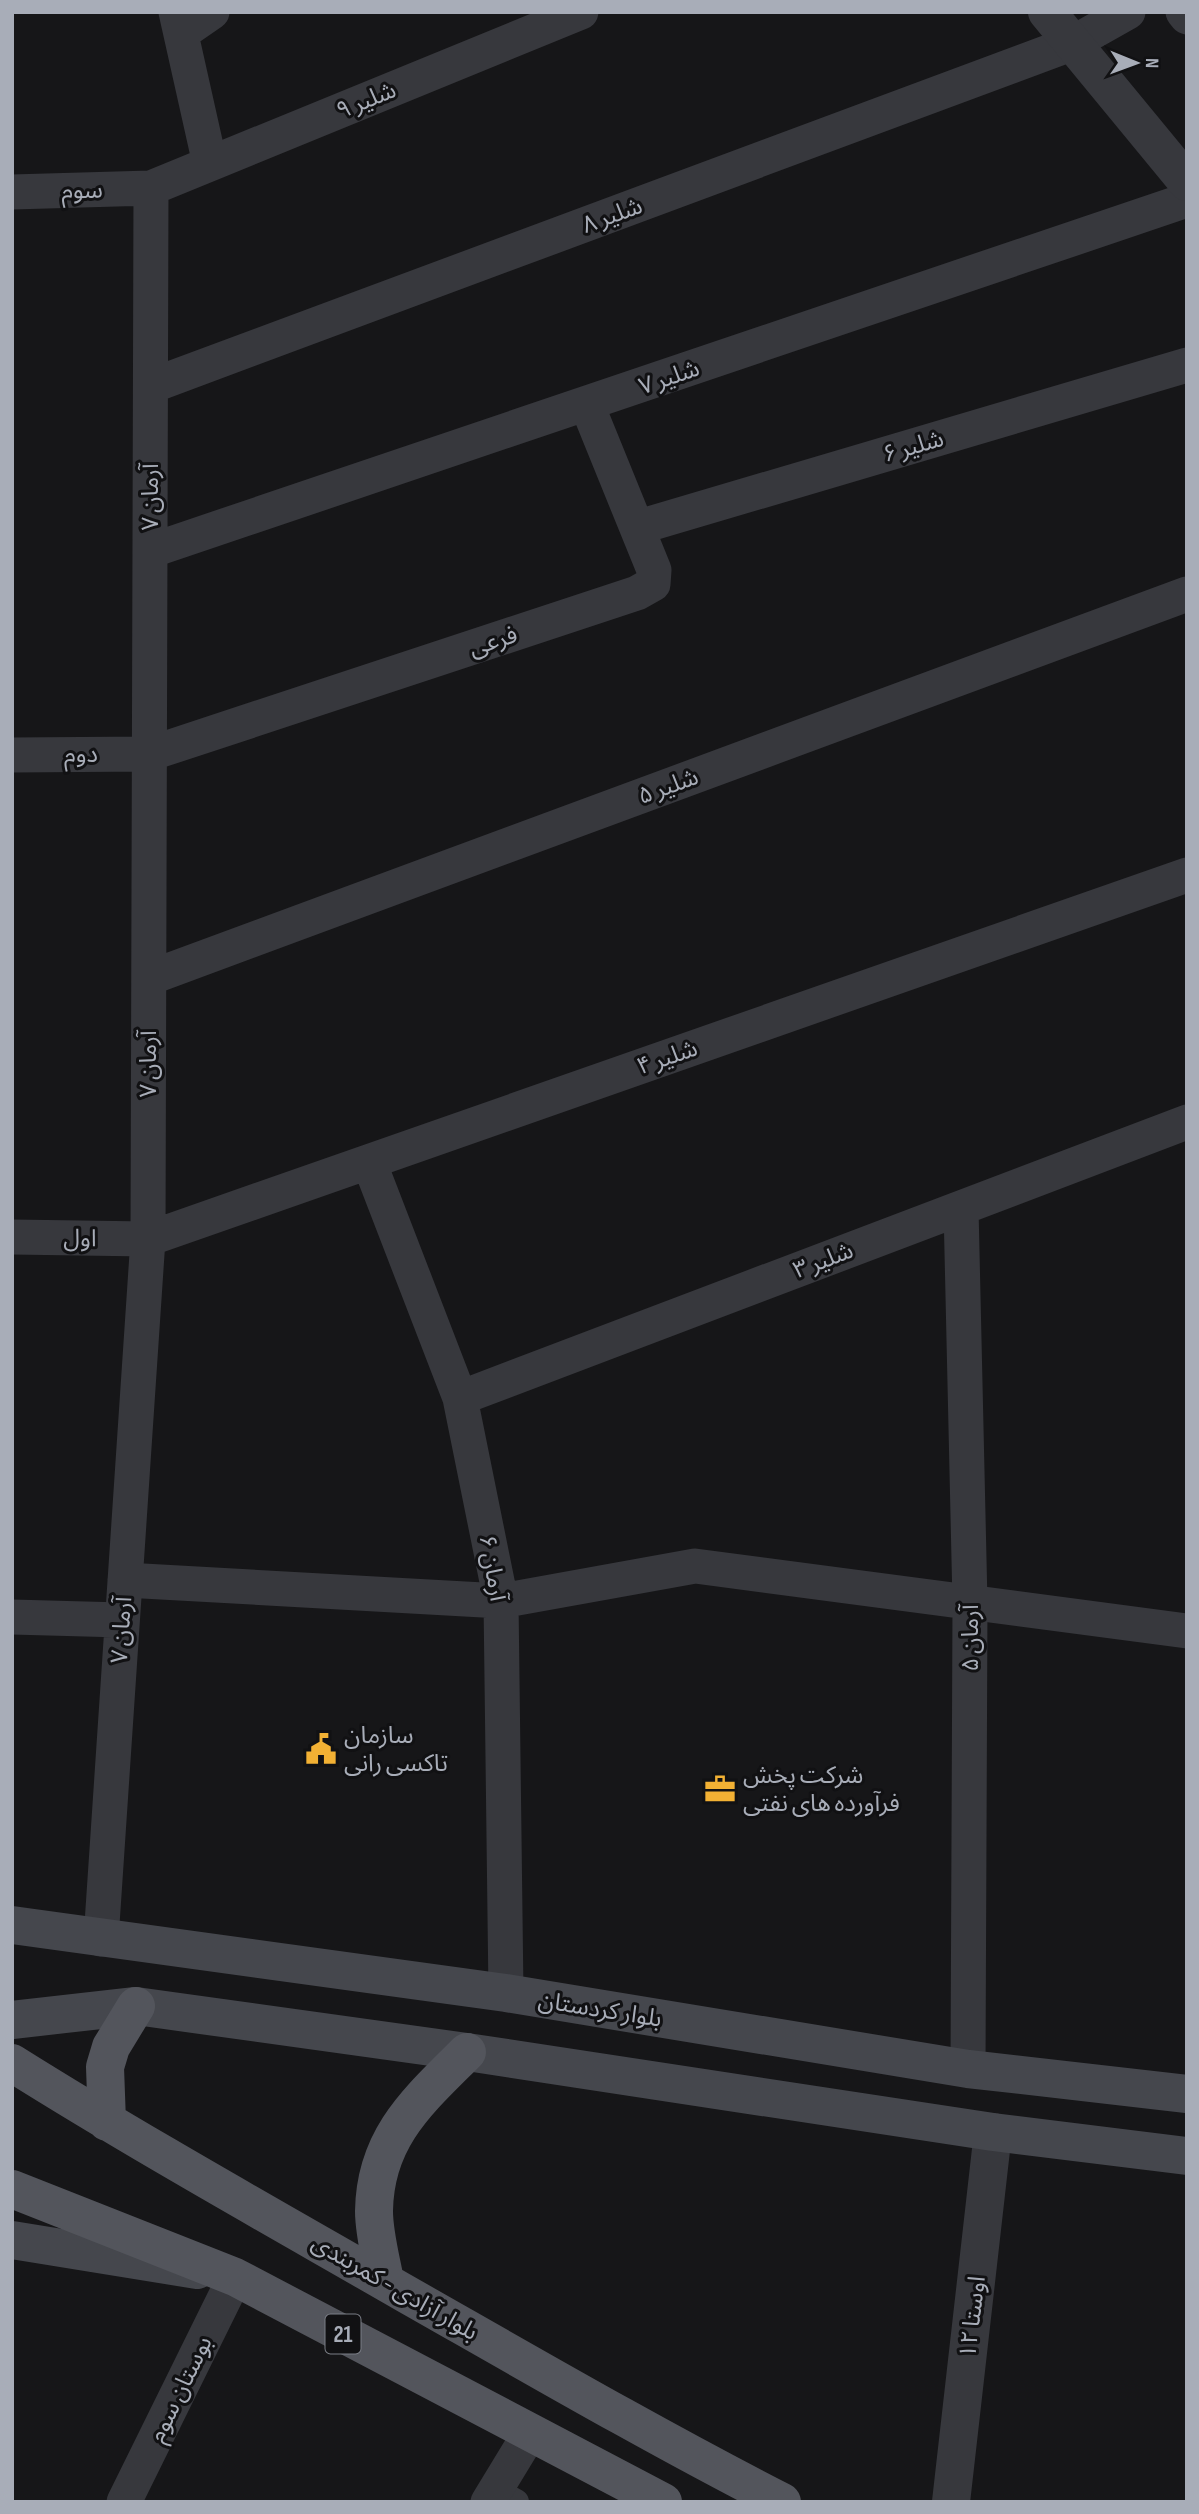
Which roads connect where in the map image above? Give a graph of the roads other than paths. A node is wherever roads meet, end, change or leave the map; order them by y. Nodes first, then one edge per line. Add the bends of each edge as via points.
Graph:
1 (212, 12) edge
2 (581, 12) edge
3 (1047, 12) edge
4 (1128, 12) edge
5 (1182, 12) edge
6 (1187, 17) edge
7 (180, 22) edge
8 (1073, 43) junction
9 (209, 164) junction
10 (1187, 182) edge
11 (151, 188) junction
12 (12, 192) edge
13 (1187, 200) edge
14 (1187, 365) edge
15 (151, 386) junction
16 (587, 405) junction
17 (639, 527) junction
18 (150, 551) junction
19 (1187, 594) edge
20 (149, 754) junction
21 (12, 755) edge
22 (1187, 875) edge
23 (149, 978) junction
24 (1187, 1122) edge
25 (369, 1162) junction
26 (961, 1208) junction
27 (12, 1237) edge
28 (148, 1239) junction
29 (460, 1398) junction
30 (125, 1580) junction
31 (501, 1601) junction
32 (971, 1603) junction
33 (12, 1617) edge
34 (122, 1620) junction
35 (1187, 1631) edge
36 (12, 1925) edge
37 (101, 1939) junction
38 (506, 1993) junction
39 (136, 2006) junction
40 (12, 2020) edge
41 (467, 2052) junction
42 (12, 2063) edge
43 (968, 2069) junction
44 (1187, 2094) edge
45 (107, 2122) junction
46 (993, 2132) junction
47 (1187, 2156) edge
48 (12, 2189) edge
49 (12, 2240) edge
50 (235, 2277) junction
51 (384, 2281) junction
52 (530, 2433) junction
53 (499, 2498) edge
54 (124, 2502) edge
55 (663, 2502) edge
56 (782, 2502) edge
57 (951, 2502) edge

1 - 7 street
2 - 9 street, شلیر ۹
3 - 8 street
4 - 8 street, شلیر ۸
5 - 6 street
7 - 9 street
8 - 10 street
8 - 15 street, شلیر ۸
9 - 11 street, شلیر ۹
11 - 12 street, سوم
11 - 15 street, آرمان ۷
13 - 16 street, شلیر ۷
14 - 17 street, شلیر ۶
15 - 18 street, آرمان ۷
16 - 17 street, فرعی
16 - 18 street, شلیر ۷
17 - 20 street, فرعی via 653,584 637,593
18 - 20 street, آرمان ۷
19 - 23 street, شلیر ۵
20 - 21 street, دوم
20 - 23 street, آرمان ۷
22 - 25 street, شلیر ۴
23 - 28 street, آرمان ۷
24 - 26 street, شلیر ۳
25 - 28 street, شلیر ۴
25 - 29 street, آرمان ۶
26 - 29 street, شلیر ۳
26 - 32 street, آرمان ۵
27 - 28 street, اول
28 - 30 street, آرمان ۷
29 - 31 street, آرمان ۶
30 - 31 street
30 - 34 street, آرمان ۷
31 - 32 street via 695,1566
31 - 38 street, آرمان ۶
32 - 35 street
32 - 43 street, آرمان ۵
33 - 34 street
34 - 37 street, آرمان ۷
36 - 37 main road, بلوار کردستان
37 - 38 main road, بلوار کردستان
38 - 43 main road, بلوار کردستان
39 - 40 main road
39 - 41 main road
39 - 45 main road via 111,2047 105,2067
41 - 46 main road
41 - 51 main road via 404,2115 382,2161 374,2211
42 - 45 main road, بلوار آزادی - کمربندی
43 - 44 main road, بلوار کردستان
45 - 51 main road, بلوار آزادی - کمربندی
46 - 47 main road
46 - 57 street, اوستا ۱۲
48 - 50 main road, 21
49 - 50 main road
50 - 52 main road, 21
50 - 54 street, بوستان سوم
51 - 56 main road, بلوار آزادی - کمربندی via 677,2448
52 - 53 street
52 - 55 main road, 21

